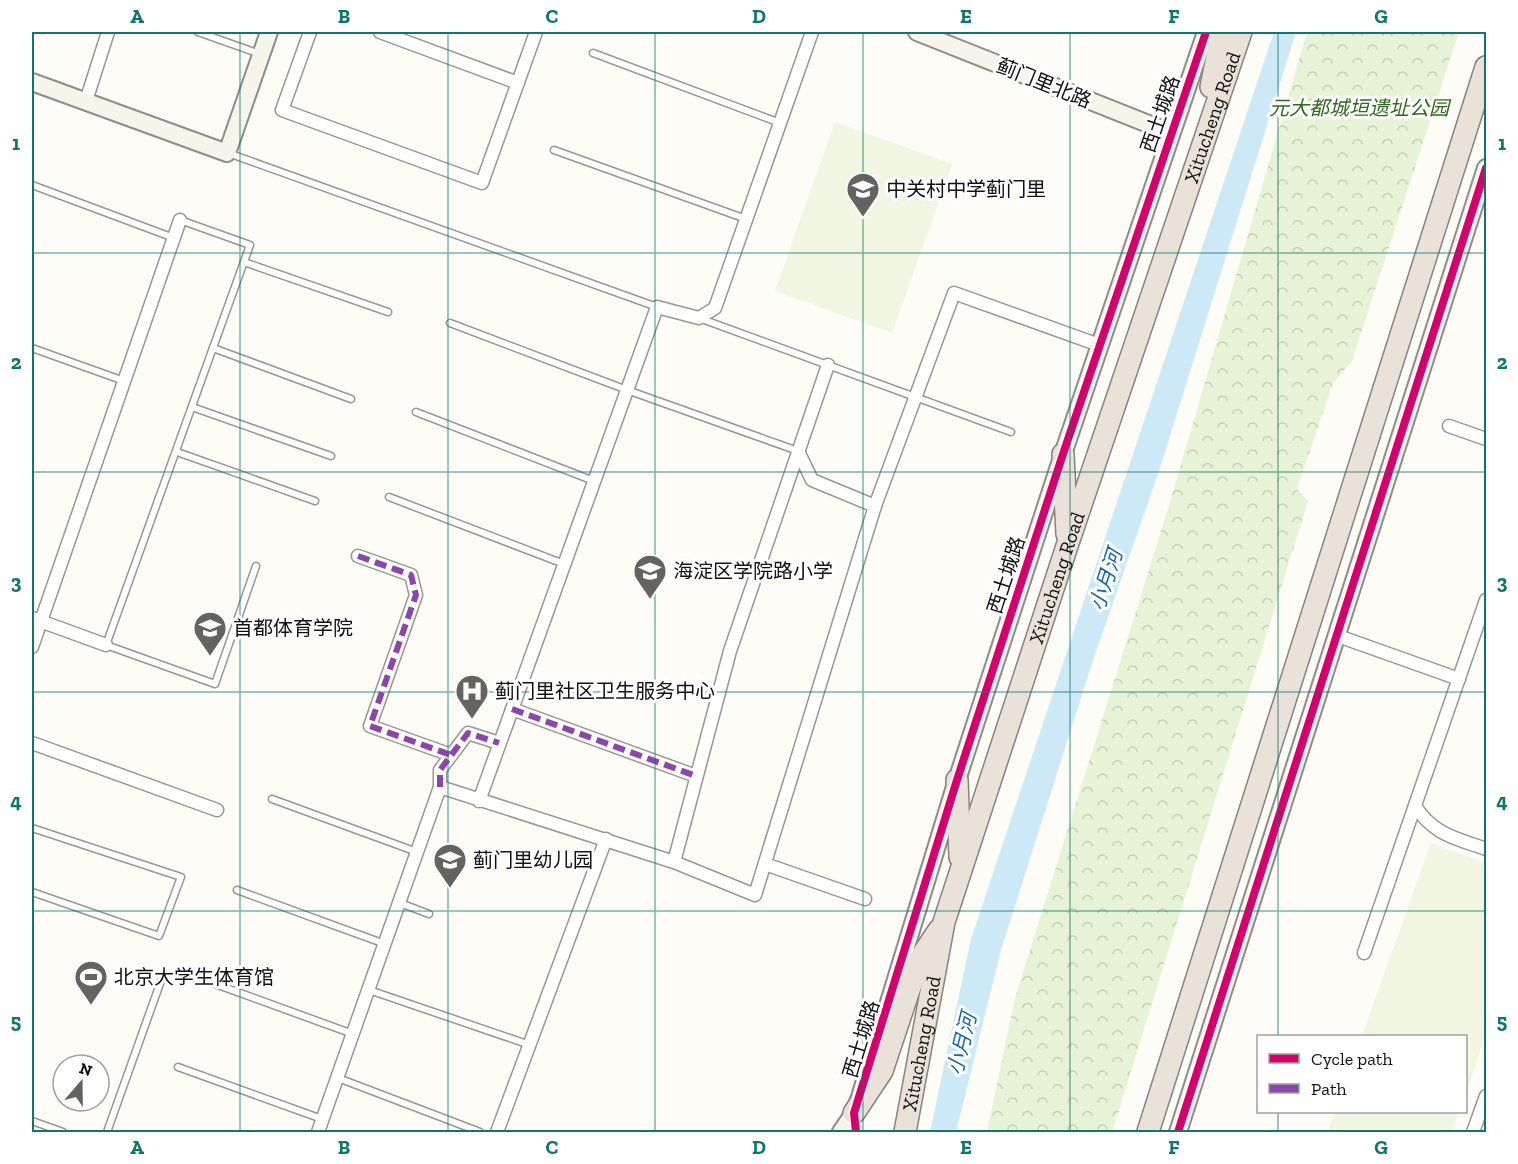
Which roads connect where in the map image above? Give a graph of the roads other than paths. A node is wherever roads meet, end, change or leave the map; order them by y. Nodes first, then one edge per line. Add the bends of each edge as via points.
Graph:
1 (108, 32) edge
2 (198, 32) edge
3 (269, 32) edge
4 (310, 32) edge
5 (380, 32) edge
6 (536, 32) edge
7 (812, 32) edge
8 (917, 32) edge
9 (1206, 32) edge
10 (1222, 32) edge
11 (1241, 32) edge
12 (593, 54) dead end
13 (261, 55) junction
14 (1486, 67) edge
15 (32, 82) edge
16 (518, 83) junction
17 (86, 101) junction
18 (780, 123) junction
19 (1171, 134) junction
20 (554, 150) dead end
21 (227, 153) junction
22 (1486, 168) edge
23 (1194, 175) junction
24 (32, 185) edge
25 (746, 219) junction
26 (180, 220) joint
27 (174, 238) junction
28 (244, 262) junction
29 (657, 307) junction
30 (388, 312) dead end
31 (699, 318) junction
32 (450, 323) dead end
33 (1099, 345) junction
34 (32, 348) edge
35 (213, 348) junction
36 (828, 365) junction
37 (124, 381) junction
38 (627, 390) junction
39 (916, 398) junction
40 (351, 399) dead end
41 (192, 407) junction
42 (416, 412) dead end
43 (1449, 426) dead end
44 (1011, 432) dead end
45 (1486, 439) edge
46 (798, 451) junction
47 (177, 452) junction
48 (1063, 454) junction
49 (332, 456) dead end
50 (594, 481) junction
51 (389, 497) dead end
52 (315, 501) dead end
53 (875, 506) junction
54 (1067, 546) junction
55 (358, 556) dead end
56 (564, 564) junction
57 (256, 566) dead end
58 (1486, 600) edge
59 (36, 619) edge
60 (1338, 636) junction
61 (106, 645) junction
62 (32, 647) edge
63 (1459, 679) junction
64 (512, 709) junction
65 (32, 743) edge
66 (500, 743) junction
67 (451, 755) junction
68 (696, 776) junction
69 (957, 780) junction
70 (440, 787) junction
71 (272, 799) dead end
72 (479, 801) junction
73 (1415, 806) junction
74 (217, 810) dead end
75 (32, 828) edge
76 (606, 839) junction
77 (1486, 849) edge
78 (417, 852) junction
79 (674, 862) junction
80 (765, 864) junction
81 (960, 871) junction
82 (237, 890) dead end
83 (32, 892) edge
84 (865, 899) dead end
85 (399, 903) junction
86 (429, 914) dead end
87 (944, 922) junction
88 (386, 944) junction
89 (1364, 953) dead end
90 (162, 978) dead end
91 (207, 981) dead end
92 (369, 990) junction
93 (354, 1034) junction
94 (530, 1045) junction
95 (178, 1067) dead end
96 (338, 1078) junction
97 (1486, 1096) edge
98 (1158, 1101) junction
99 (854, 1113) junction
100 (323, 1120) junction
101 (32, 1121) edge
102 (63, 1132) edge
103 (107, 1132) edge
104 (318, 1132) edge
105 (480, 1132) edge
106 (497, 1132) edge
107 (841, 1132) edge
108 (905, 1132) edge
109 (1148, 1132) edge
110 (1159, 1132) edge
111 (1178, 1132) edge
112 (1473, 1132) edge

1 - 17 street
2 - 13 lane
3 - 13 street
4 - 16 street via 282,110 482,183
5 - 16 street
6 - 16 street
7 - 18 street
8 - 19 street, 蓟门里北路
9 - 19 street, 西土城路
10 - 23 highway
11 - 23 highway, Xitucheng Road
12 - 18 lane
13 - 21 street
14 - 98 highway
15 - 17 street
17 - 21 street
18 - 25 street
19 - 33 street, 西土城路
20 - 25 lane
21 - 29 lane
22 - 60 street
23 - 54 highway, Xitucheng Road
24 - 27 lane
25 - 31 street via 715,308
26 - 27 street
26 - 28 lane via 250,245
27 - 37 street
28 - 30 lane
28 - 35 lane
29 - 31 street
29 - 38 street
31 - 36 lane
32 - 38 lane
33 - 39 street via 954,294
33 - 48 street, 西土城路
34 - 37 lane
35 - 40 lane
35 - 41 lane
36 - 39 lane
36 - 46 street
37 - 59 street
38 - 46 lane
38 - 50 street
39 - 44 lane
39 - 53 street
41 - 47 lane
41 - 49 lane
42 - 50 lane
43 - 45 street
46 - 53 street via 812,480
46 - 68 street via 729,651
47 - 52 lane
47 - 61 lane
48 - 54 highway
48 - 69 street, 西土城路
50 - 56 street
51 - 56 lane
53 - 80 street
54 - 81 highway, Xitucheng Road
55 - 67 street via 411,575 416,595 370,726
56 - 64 street
57 - 61 lane via 215,684
58 - 63 street
59 - 61 street
59 - 62 street
60 - 63 street
60 - 111 street
63 - 73 street
64 - 66 street
64 - 68 street
65 - 74 street
66 - 67 street via 468,732
66 - 72 street
67 - 70 street via 440,770
68 - 79 street
69 - 81 highway
69 - 99 street, 西土城路
70 - 72 street
70 - 78 street
71 - 78 lane
72 - 76 street
73 - 77 street via 1440,833
73 - 89 street
75 - 83 lane via 181,878 159,936
76 - 79 street
76 - 94 street
78 - 85 street
79 - 80 street via 755,895
80 - 84 street
81 - 87 highway, Xitucheng Road
82 - 88 lane
85 - 86 lane
85 - 88 street
87 - 99 highway via 919,960 882,1071
87 - 108 highway, Xitucheng Road
88 - 92 street
90 - 103 lane
91 - 93 lane
92 - 93 street
92 - 94 lane
93 - 96 street
94 - 106 street
95 - 100 lane
96 - 100 street
96 - 105 lane
97 - 112 street
98 - 109 highway
98 - 110 highway
99 - 107 street, 西土城路
100 - 104 street
101 - 102 lane

